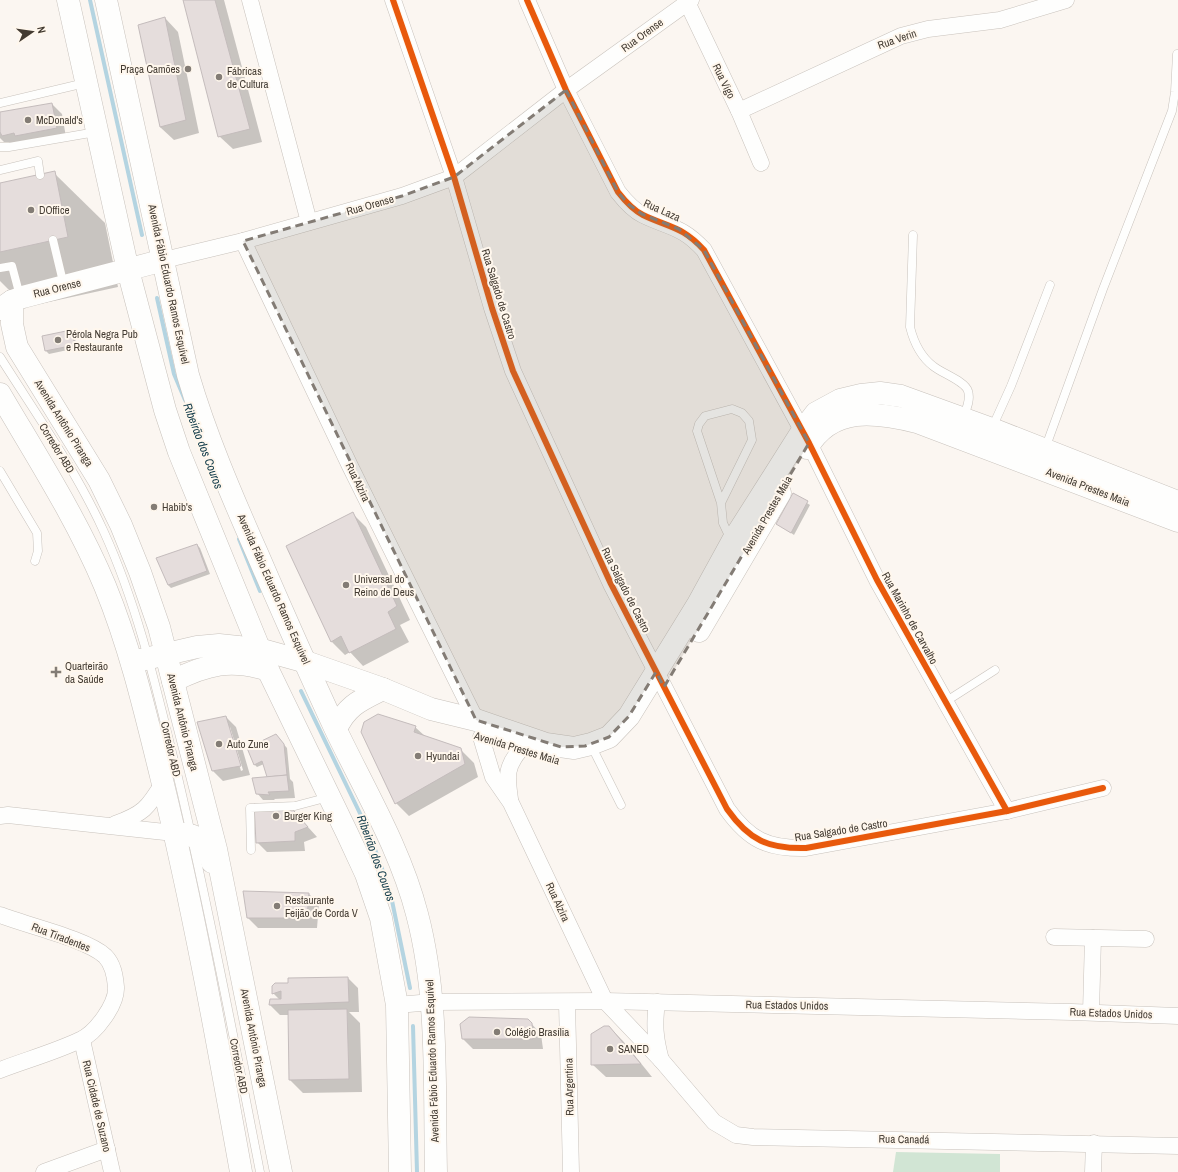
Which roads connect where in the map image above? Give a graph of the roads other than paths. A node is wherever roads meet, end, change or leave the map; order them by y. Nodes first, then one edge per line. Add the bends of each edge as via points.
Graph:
1 (68, 0) edge
2 (106, 0) edge
3 (250, 0) edge
4 (393, 0) edge
5 (527, 0) edge
6 (1066, 0) edge
7 (688, 1) edge
8 (1031, 6) edge
9 (1177, 54) dead end
10 (85, 83) junction
11 (566, 90) junction
12 (0, 103) edge
13 (739, 111) junction
14 (96, 132) junction
15 (0, 147) edge
16 (761, 163) dead end
17 (0, 170) edge
18 (40, 175) dead end
19 (454, 177) junction
20 (309, 222) junction
21 (913, 235) dead end
22 (53, 240) dead end
23 (243, 241) junction
24 (164, 260) junction
25 (0, 268) edge
26 (128, 270) junction
27 (1050, 285) dead end
28 (64, 286) junction
29 (11, 302) edge
30 (0, 357) edge
31 (0, 394) edge
32 (963, 418) junction
33 (992, 429) junction
34 (806, 437) junction
35 (1045, 450) junction
36 (0, 471) edge
37 (1178, 502) edge
38 (721, 503) junction
39 (1178, 521) edge
40 (739, 546) junction
41 (35, 561) dead end
42 (259, 649) junction
43 (149, 657) junction
44 (306, 662) junction
45 (268, 670) junction
46 (995, 670) dead end
47 (660, 680) junction
48 (173, 681) junction
49 (384, 689) junction
50 (277, 691) junction
51 (945, 702) junction
52 (485, 728) junction
53 (336, 729) junction
54 (520, 750) junction
55 (594, 751) junction
56 (163, 783) junction
57 (1102, 788) dead end
58 (329, 797) junction
59 (511, 803) junction
60 (621, 805) dead end
61 (1007, 812) junction
62 (0, 816) edge
63 (111, 825) junction
64 (183, 833) junction
65 (251, 850) dead end
66 (227, 903) junction
67 (0, 915) edge
68 (1054, 937) dead end
69 (1093, 938) junction
70 (1146, 939) dead end
71 (605, 1001) junction
72 (432, 1002) junction
73 (657, 1002) junction
74 (567, 1003) junction
75 (397, 1005) junction
76 (1091, 1012) junction
77 (1178, 1016) edge
78 (82, 1040) junction
79 (662, 1061) junction
80 (0, 1070) edge
81 (1094, 1143) junction
82 (1178, 1146) edge
83 (107, 1149) junction
84 (44, 1172) edge
85 (112, 1172) edge
86 (241, 1172) edge
87 (260, 1172) edge
88 (281, 1172) edge
89 (400, 1172) edge
90 (436, 1172) edge
91 (571, 1172) edge
92 (1093, 1172) edge

1 - 10 main road
2 - 24 main road, Avenida Fábio Eduardo Ramos Esquível
3 - 20 street
4 - 19 street, Rua Salgado de Castro
5 - 11 street, Rua Laza
6 - 8 street, Rua Verin
7 - 11 street, Rua Orense
7 - 13 street, Rua Vigo
8 - 13 street, Rua Verin via 1000,20 928,29 901,36
9 - 35 lane via 1172,111
10 - 12 lane
10 - 14 main road
11 - 19 street, Rua Orense
11 - 34 street, Rua Laza via 618,192 628,204 642,214 680,229 704,250
13 - 16 street, Rua Vigo
14 - 15 lane
14 - 26 main road
17 - 18 lane via 38,161
19 - 20 street, Rua Orense via 402,196
19 - 47 street, Rua Salgado de Castro via 513,371 607,578
20 - 23 street, Rua Orense
21 - 32 lane via 910,327 920,352 933,366 968,390
22 - 28 lane
23 - 24 street, Rua Orense
23 - 52 street, Rua Alzira via 350,466
24 - 26 main road, Rua Orense
24 - 44 main road, Avenida Fábio Eduardo Ramos Esquível via 188,375 202,422
25 - 29 lane via 12,266
26 - 28 main road, Rua Orense
26 - 42 main road via 178,452
27 - 33 lane
28 - 29 main road, Rua Orense
29 - 43 main road, Avenida Antônio Piranga via 17,347 99,480 140,572
30 - 43 lane, Corredor ABD via 61,454 104,531 128,590
31 - 43 main road, Avenida Antônio Piranga via 9,415 85,542 105,586
32 - 33 main road, Avenida Prestes Maia
32 - 34 main road, Avenida Prestes Maia via 901,396 874,394 840,400 816,413
33 - 35 main road, Avenida Prestes Maia
34 - 39 main road, Avenida Prestes Maia via 846,417 865,413 898,417
34 - 40 main road, Avenida Prestes Maia
34 - 51 street, Rua Marinho de Carvalho via 877,580
35 - 37 main road, Avenida Prestes Maia
36 - 41 lane via 37,533 38,551
38 - 38 lane via 752,440 749,421 742,413 732,409 705,416 697,431
38 - 40 lane via 723,523
40 - 47 main road, Avenida Prestes Maia via 716,604
42 - 43 main road, Avenida Prestes Maia via 219,645
42 - 44 main road, Avenida Prestes Maia
42 - 45 main road
43 - 48 main road, Avenida Antônio Piranga
43 - 56 main road, Avenida Antônio Piranga
43 - 64 lane, Corredor ABD
44 - 49 main road, Avenida Prestes Maia
44 - 50 main road via 288,673
44 - 53 main road, Avenida Fábio Eduardo Ramos Esquível
45 - 48 main road via 252,665 220,664 203,668
45 - 50 main road
46 - 51 lane
47 - 55 main road, Avenida Prestes Maia via 650,711 633,735 621,746
47 - 61 street, Rua Salgado de Castro via 727,809 750,835 767,844 786,848 806,848
48 - 66 main road, Avenida Antônio Piranga via 216,849
49 - 52 main road, Avenida Prestes Maia via 431,709 445,723
49 - 53 main road via 352,706
50 - 58 main road
51 - 61 street, Rua Marinho de Carvalho
52 - 54 main road, Avenida Prestes Maia
52 - 55 main road, Avenida Prestes Maia via 546,744
52 - 59 street, Rua Alzira via 493,777
53 - 72 main road, Avenida Fábio Eduardo Ramos Esquível via 380,816 403,871 426,950
54 - 55 main road, Avenida Prestes Maia via 567,763
54 - 59 street, Rua Alzira via 511,760 508,770
55 - 60 lane
56 - 63 street via 144,810
56 - 64 main road, Avenida Antônio Piranga
57 - 61 street, Rua Salgado de Castro
58 - 65 lane via 295,806 250,808
58 - 75 main road via 366,874 377,905
59 - 71 street, Rua Alzira
62 - 63 street
63 - 64 street
64 - 66 main road via 201,839 207,848
64 - 86 main road, Avenida Antônio Piranga
64 - 87 lane, Corredor ABD via 228,1003
66 - 88 main road, Avenida Antônio Piranga
67 - 78 street, Rua Tiradentes via 86,944 104,955 111,965 116,992 112,1006
68 - 69 street
69 - 70 street
69 - 76 street
71 - 73 street, Rua Estados Unidos
71 - 74 street, Rua Estados Unidos
71 - 79 street, Rua Canadá
72 - 74 street, Rua Estados Unidos
72 - 75 street, Rua Estados Unidos
72 - 90 main road, Avenida Fábio Eduardo Ramos Esquível
73 - 76 street, Rua Estados Unidos
73 - 79 street, Rua Canadá via 655,1039
74 - 91 street, Rua Argentina
75 - 89 main road
76 - 77 street, Rua Estados Unidos
78 - 80 street, Rua Tiradentes
78 - 83 street, Rua Cidade de Suzano
79 - 81 street, Rua Canadá via 714,1122 736,1135
81 - 82 street, Rua Canadá
81 - 92 street
83 - 84 street
83 - 85 street, Rua Cidade de Suzano

